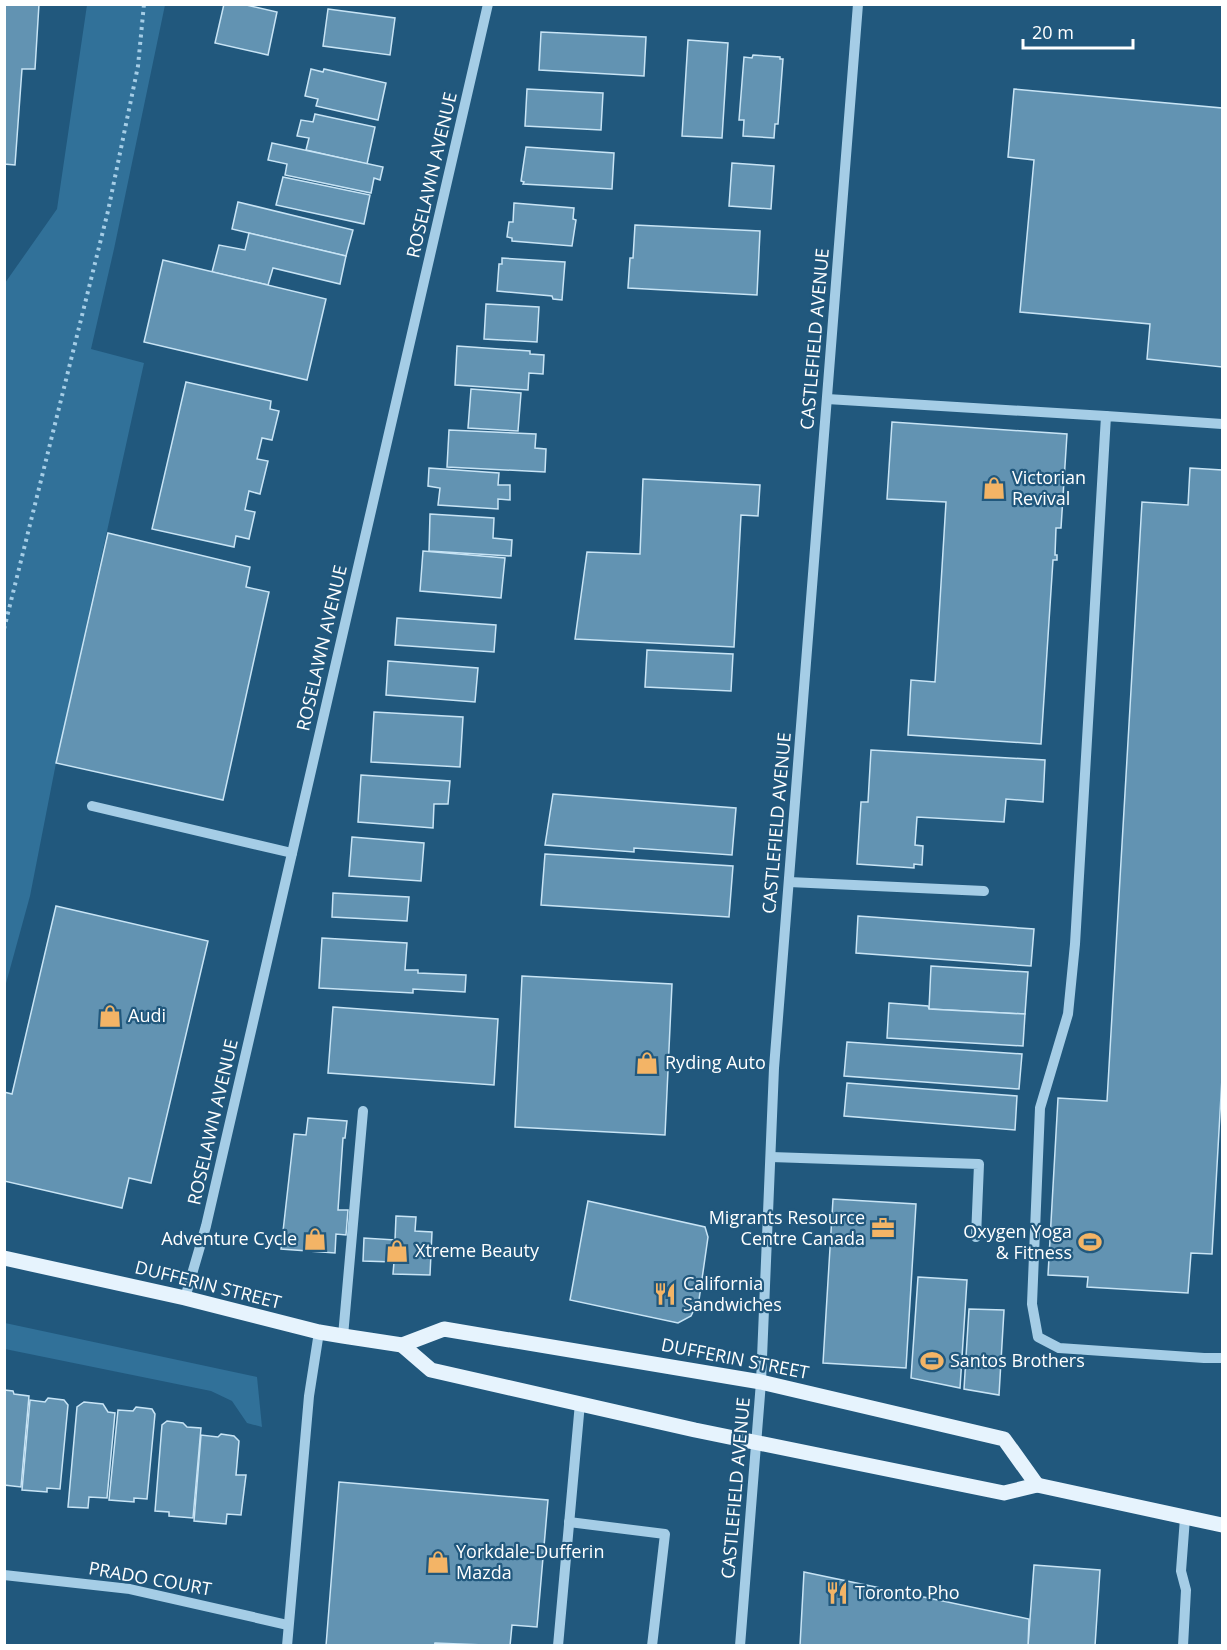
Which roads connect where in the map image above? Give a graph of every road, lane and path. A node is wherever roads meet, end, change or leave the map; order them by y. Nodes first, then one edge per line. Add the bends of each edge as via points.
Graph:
1 (144, 4) edge
2 (488, 4) edge
3 (858, 4) edge
4 (827, 399) junction
5 (1106, 416) junction
6 (1222, 424) edge
7 (4, 629) edge
8 (92, 806) dead end
9 (292, 853) junction
10 (789, 882) junction
11 (984, 891) dead end
12 (363, 1111) dead end
13 (771, 1157) junction
14 (976, 1238) dead end
15 (4, 1258) edge
16 (185, 1298) junction
17 (320, 1332) junction
18 (343, 1336) junction
19 (402, 1345) junction
20 (1222, 1358) edge
21 (761, 1382) junction
22 (580, 1404) junction
23 (758, 1443) junction
24 (1037, 1485) junction
25 (1185, 1518) junction
26 (569, 1522) junction
27 (1222, 1525) edge
28 (4, 1575) edge
29 (288, 1625) junction
30 (286, 1646) edge
31 (558, 1646) edge
32 (652, 1646) edge
33 (740, 1646) edge
34 (1183, 1646) edge

1 - 7 path via 138,66 108,211
2 - 9 street, ROSELAWN AVENUE
3 - 4 street, CASTLEFIELD AVENUE
4 - 5 street
4 - 10 street, CASTLEFIELD AVENUE
5 - 6 street
5 - 20 street via 1075,944 1068,1014 1040,1108 1032,1304 1038,1337 1059,1348
8 - 9 street
9 - 16 street, ROSELAWN AVENUE via 206,1226
10 - 11 street
10 - 13 street, CASTLEFIELD AVENUE
12 - 18 street
13 - 14 street via 980,1164
13 - 21 street, CASTLEFIELD AVENUE
15 - 16 main road, DUFFERIN STREET
16 - 17 main road, DUFFERIN STREET
17 - 18 main road, DUFFERIN STREET
17 - 29 street via 309,1396
18 - 19 main road, DUFFERIN STREET
19 - 21 main road, DUFFERIN STREET via 444,1329
19 - 22 main road via 431,1370
21 - 23 street, CASTLEFIELD AVENUE
21 - 24 main road, DUFFERIN STREET via 1004,1439
22 - 23 main road
22 - 26 street
23 - 24 main road via 1004,1493
23 - 33 street, CASTLEFIELD AVENUE
24 - 25 main road
25 - 27 main road
25 - 34 street via 1181,1571 1186,1590
26 - 31 street
26 - 32 street via 665,1534
28 - 29 street, PRADO COURT via 130,1589
29 - 30 street

